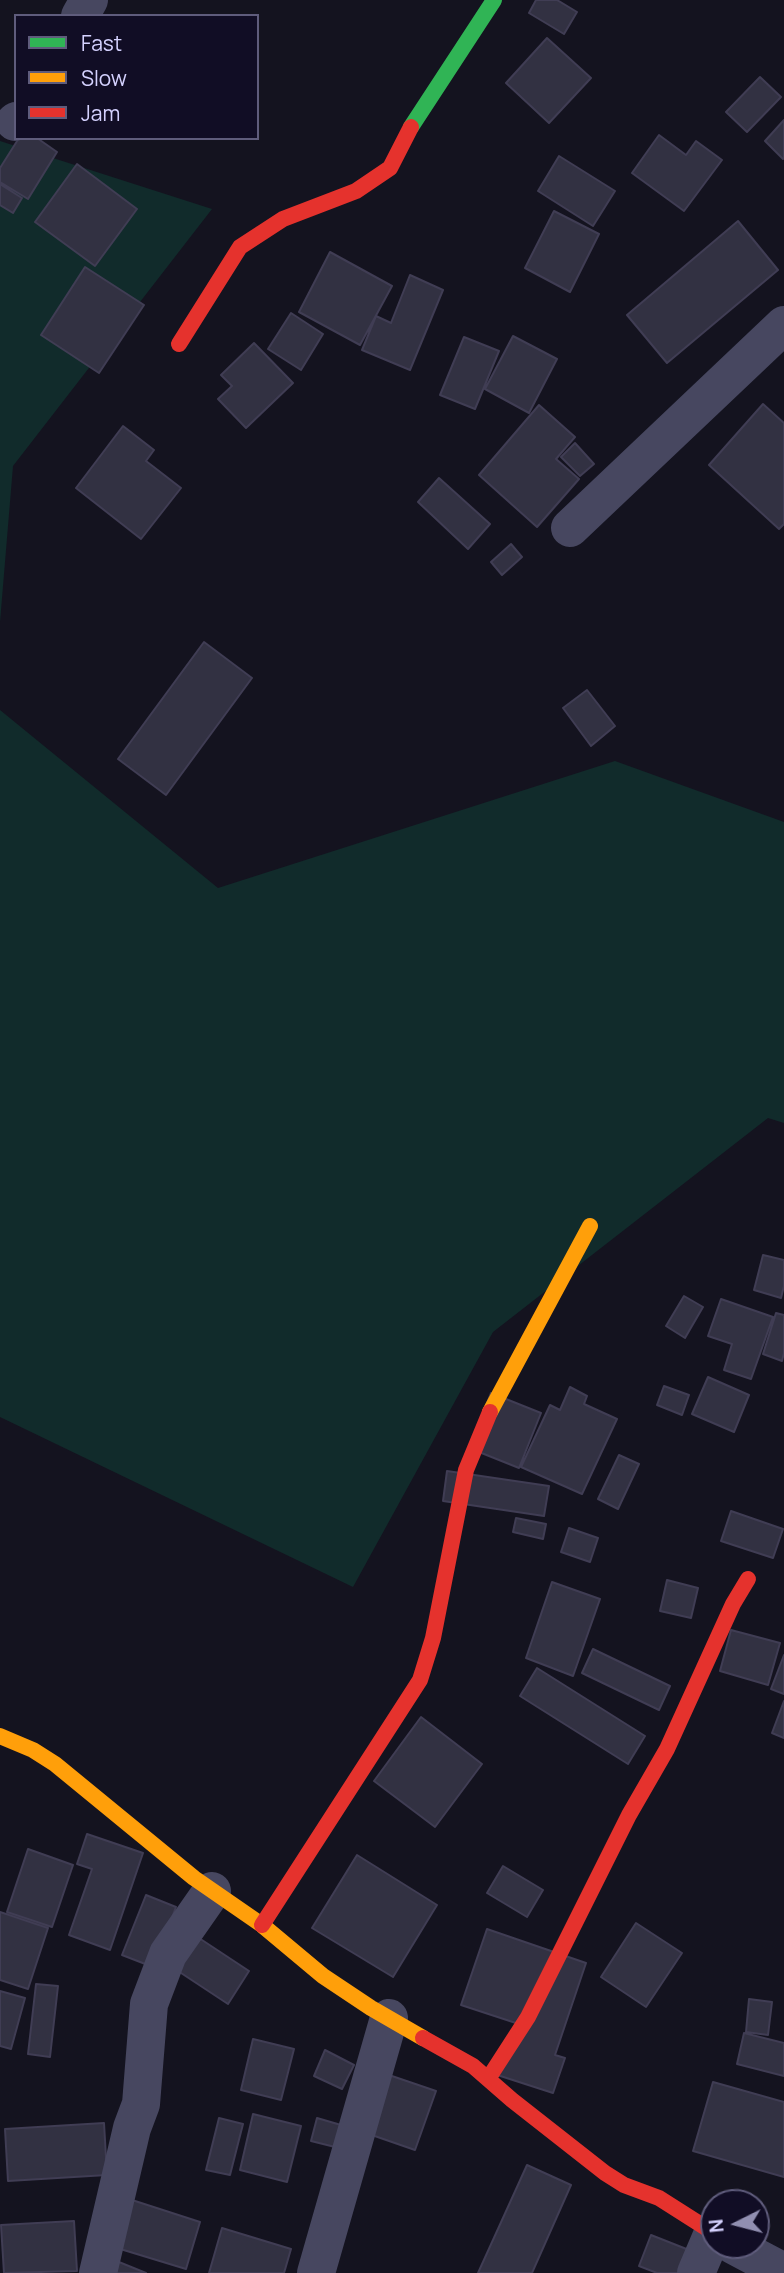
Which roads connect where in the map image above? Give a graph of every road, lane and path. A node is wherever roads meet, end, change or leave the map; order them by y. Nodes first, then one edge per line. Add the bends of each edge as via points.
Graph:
1 (494, 0) edge
2 (784, 324) edge
3 (179, 344) dead end
4 (570, 528) dead end
5 (590, 1226) dead end
6 (748, 1579) dead end
7 (3, 1746) edge
8 (212, 1891) junction
9 (262, 1925) junction
10 (389, 2018) junction
11 (488, 2079) junction
12 (700, 2224) edge
13 (759, 2259) edge
14 (784, 2272) edge
15 (98, 2273) edge
16 (316, 2273) edge

1 - 3 street via 415,119 390,168 356,191 283,219 240,247
2 - 4 street
5 - 9 street via 484,1423 466,1470 433,1638 420,1680
6 - 11 street via 667,1749 528,2017
7 - 8 street via 33,1750 55,1764
8 - 9 street
8 - 15 street via 168,1954 149,2004 141,2104
9 - 10 street via 323,1976
10 - 11 street
10 - 16 street
11 - 12 street via 605,2173 660,2198
13 - 14 street

